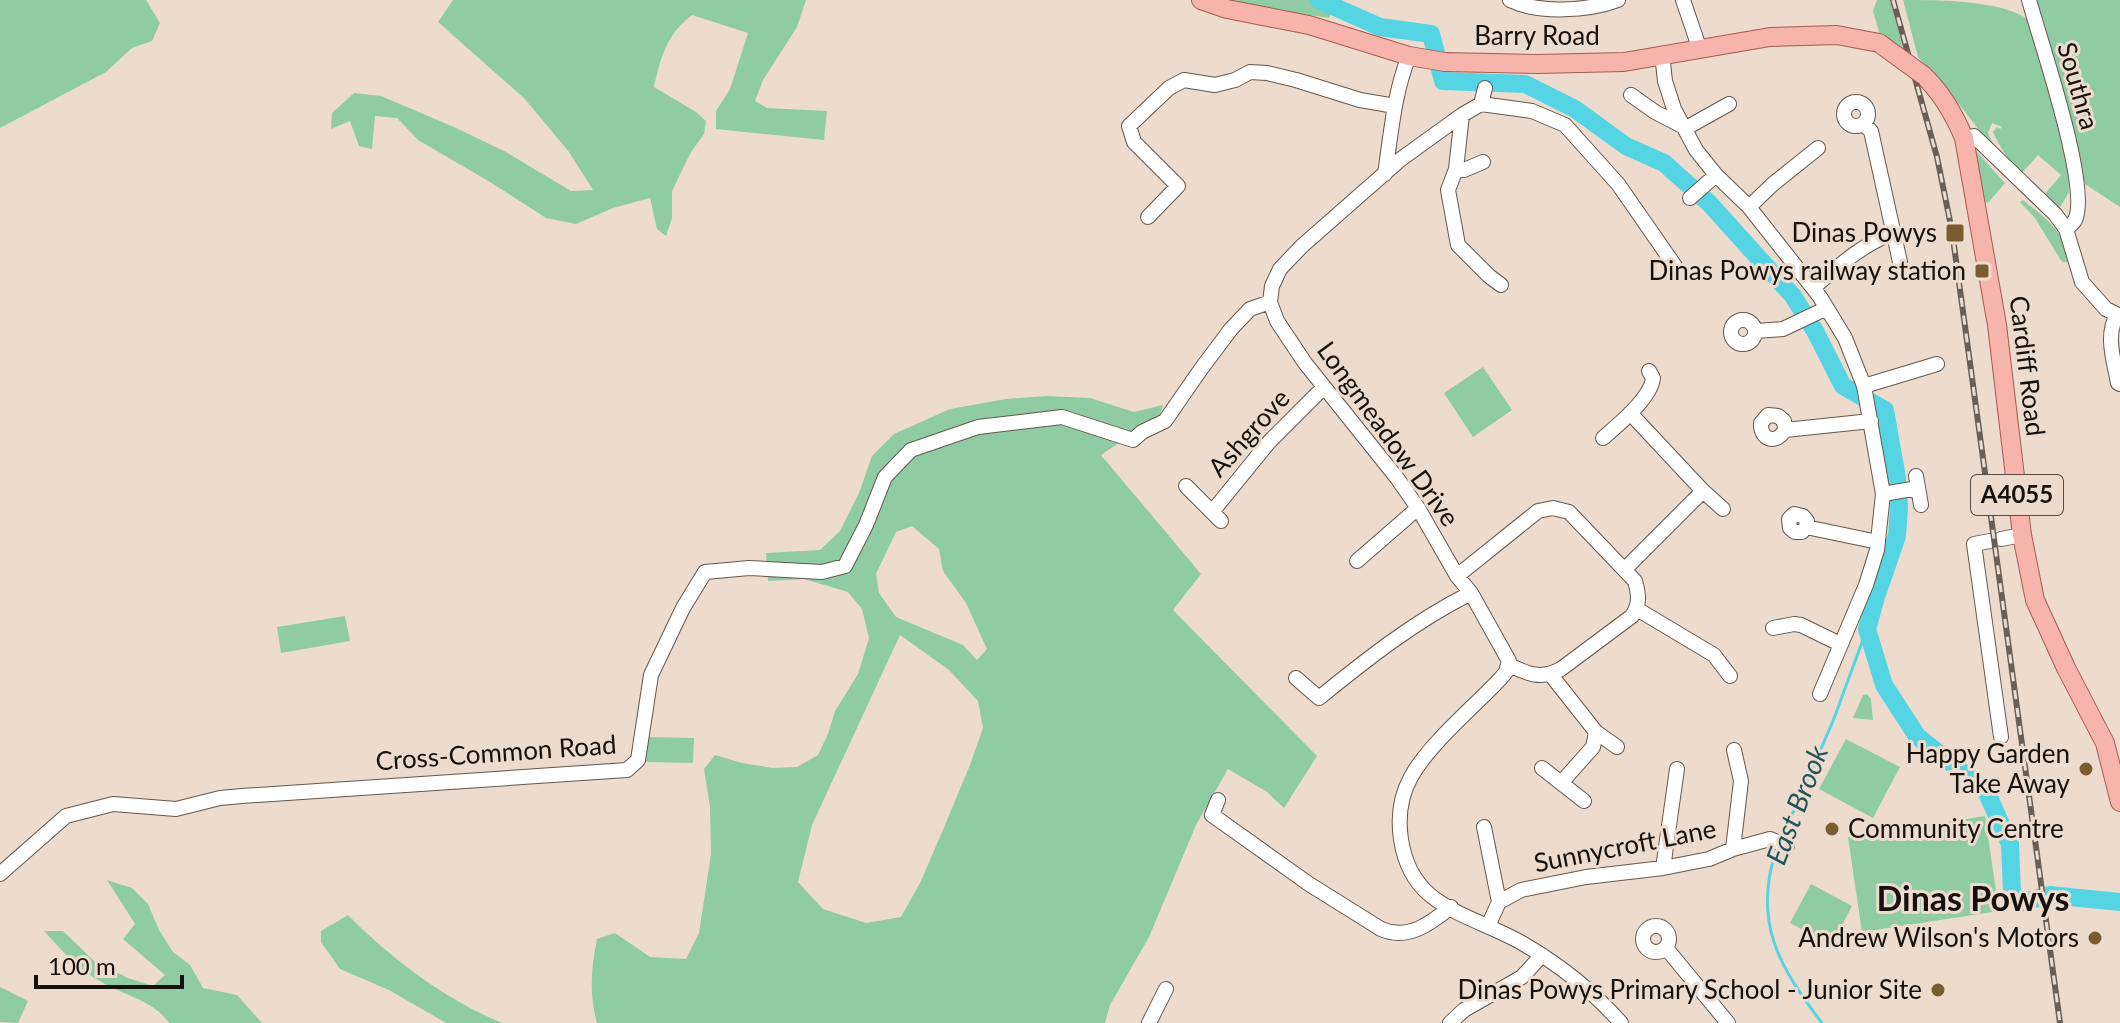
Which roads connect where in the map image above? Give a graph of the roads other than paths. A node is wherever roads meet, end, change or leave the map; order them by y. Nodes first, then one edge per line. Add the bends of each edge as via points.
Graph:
1 (1201, 0) edge
2 (1510, 0) edge
3 (1618, 0) edge
4 (1683, 0) edge
5 (2029, 0) edge
6 (1700, 50) junction
7 (1662, 54) junction
8 (1409, 56) junction
9 (1923, 75) joint
10 (1485, 88) dead end
11 (1631, 95) dead end
12 (1481, 104) junction
13 (1729, 104) dead end
14 (1395, 106) junction
15 (1462, 115) junction
16 (1863, 124) dead end
17 (1686, 128) junction
18 (1964, 138) junction
19 (1818, 148) dead end
20 (1483, 162) dead end
21 (1456, 169) junction
22 (1385, 174) junction
23 (1716, 175) junction
24 (1690, 198) dead end
25 (1749, 207) junction
26 (1148, 217) dead end
27 (2066, 229) junction
28 (1893, 233) junction
29 (1900, 262) dead end
30 (1675, 266) dead end
31 (1501, 285) dead end
32 (1813, 288) junction
33 (1270, 302) junction
34 (1827, 308) junction
35 (2118, 316) edge
36 (1756, 331) dead end
37 (1937, 364) dead end
38 (1649, 371) dead end
39 (2120, 384) edge
40 (1864, 386) junction
41 (1324, 387) junction
42 (1630, 413) junction
43 (1870, 414) junction
44 (1785, 430) dead end
45 (1603, 438) dead end
46 (1186, 486) dead end
47 (1902, 488) junction
48 (1703, 491) junction
49 (1921, 505) dead end
50 (1418, 508) junction
51 (1723, 509) dead end
52 (1806, 527) dead end
53 (2022, 535) junction
54 (1878, 542) junction
55 (1357, 561) dead end
56 (1625, 569) junction
57 (1457, 576) junction
58 (1471, 593) junction
59 (1637, 609) junction
60 (1773, 628) dead end
61 (1840, 644) junction
62 (1509, 665) junction
63 (1551, 675) junction
64 (1730, 676) dead end
65 (1296, 678) dead end
66 (1820, 694) dead end
67 (1596, 732) junction
68 (2001, 737) dead end
69 (2113, 740) edge
70 (1617, 747) dead end
71 (1734, 750) dead end
72 (1542, 768) dead end
73 (1677, 769) dead end
74 (1561, 783) junction
75 (1218, 800) dead end
76 (1584, 801) dead end
77 (2120, 802) edge
78 (1484, 827) dead end
79 (1787, 846) dead end
80 (1733, 849) junction
81 (1663, 868) junction
82 (0, 874) edge
83 (1499, 902) junction
84 (1451, 907) junction
85 (1488, 926) junction
86 (1666, 948) dead end
87 (1542, 955) junction
88 (1166, 989) dead end
89 (1149, 1023) edge
90 (1450, 1023) edge
91 (1621, 1023) edge
92 (1728, 1023) edge

1 - 8 main road, Barry Road / A4055
2 - 3 street via 1565,10
4 - 6 street
5 - 27 street, Southra via 2078,184 2076,218
6 - 7 main road, Barry Road / A4055
6 - 9 main road, Barry Road / A4055, bridge via 1770,37 1837,35 1879,43
7 - 8 main road, Barry Road / A4055 via 1624,62 1537,64 1437,62
7 - 17 street via 1674,109
8 - 14 street
9 - 18 main road, Cardiff Road / A4055 via 1944,99
10 - 12 street
11 - 17 street
12 - 15 street
12 - 30 street via 1532,111 1565,125 1618,184
13 - 17 street
14 - 22 street
14 - 26 street via 1267,73 1250,72 1215,85 1184,80 1129,126 1134,142 1178,186
15 - 21 street
15 - 22 street
16 - 28 street via 1871,131
17 - 23 street
18 - 27 street via 1974,136
18 - 53 main road, Cardiff Road / A4055 via 1997,325
19 - 25 street
20 - 21 street
21 - 31 street via 1448,190 1458,245
22 - 33 street via 1289,258 1275,278
23 - 24 street
23 - 25 street
25 - 32 street
27 - 35 street via 2082,282
28 - 29 street
28 - 32 street via 1855,252
32 - 34 street
33 - 41 street, Longmeadow Drive via 1277,321
33 - 82 street, Cross-Common Road via 1250,309 1231,329 1165,421 1133,440 1062,417 965,431 911,450 885,477 845,566 822,572 705,572 651,675 638,760 627,770 242,796 176,809 113,804 66,816
34 - 36 street via 1783,329
34 - 40 street
35 - 39 street via 2111,324
37 - 40 street
38 - 42 street via 1652,387
40 - 43 street
41 - 46 street, Ashgrove via 1269,442 1217,516
41 - 50 street, Longmeadow Drive
42 - 45 street
42 - 48 street
43 - 44 street
43 - 47 street
47 - 49 street
47 - 54 street
48 - 51 street
48 - 56 street
50 - 55 street
50 - 57 street, Longmeadow Drive
52 - 54 street
53 - 68 street via 1974,544
53 - 69 main road, Cardiff Road / A4055 via 2035,600 2066,668
54 - 61 street
56 - 57 street via 1569,512 1553,508 1538,511
56 - 59 street via 1635,581
57 - 58 street, Longmeadow Drive
58 - 62 street, Longmeadow Drive
58 - 65 street via 1375,653 1319,698
59 - 63 street
59 - 64 street via 1714,655
60 - 61 street via 1801,625
61 - 66 street
62 - 63 street via 1530,675
62 - 84 street via 1419,764 1402,804 1400,832 1406,857 1429,894
63 - 67 street
67 - 70 street
67 - 74 street via 1593,747
69 - 77 main road, Cardiff Road / A4055
71 - 80 street via 1741,781
72 - 74 street
73 - 81 street
74 - 76 street
75 - 84 street via 1212,815 1381,929 1410,932
78 - 83 street
79 - 80 street, Sunnycroft Lane via 1770,839
80 - 81 street, Sunnycroft Lane
81 - 83 street, Sunnycroft Lane via 1521,890
83 - 85 street
84 - 85 street
85 - 87 street
86 - 92 street
87 - 90 street via 1522,977
87 - 91 street
88 - 89 street

